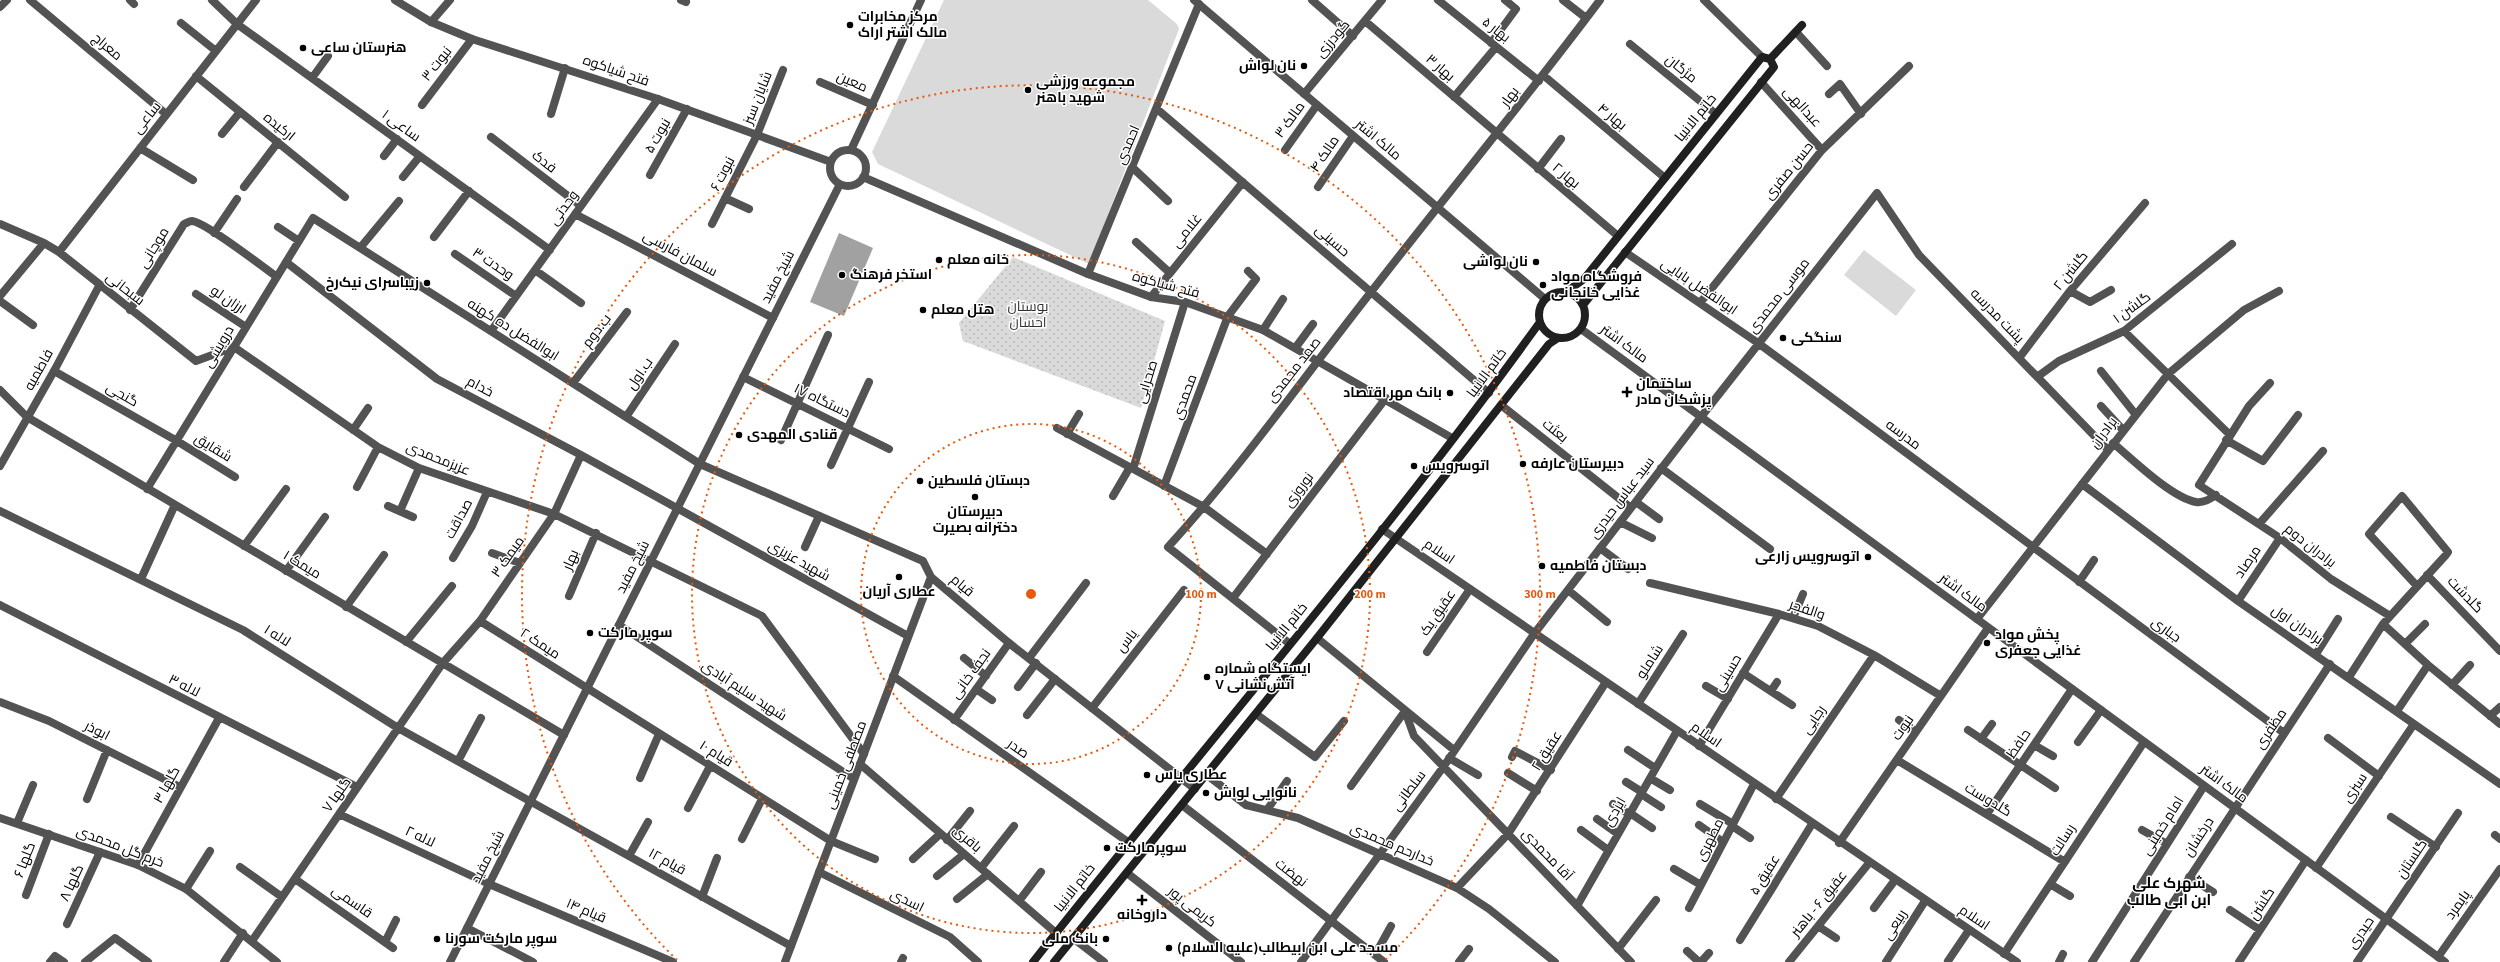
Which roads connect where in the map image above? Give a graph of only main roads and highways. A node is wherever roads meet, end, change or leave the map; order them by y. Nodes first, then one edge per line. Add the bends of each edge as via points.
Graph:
1 (1799, 28) road end
2 (1766, 58) junction
3 (1566, 292) junction
4 (1583, 305) junction
5 (1540, 322) junction
6 (1558, 338) junction
7 (1034, 962) edge
8 (1054, 962) edge

1 - 2 main road, خاتم الانبیا
2 - 3 main road, خاتم الانبیا via 1716,114 1584,279
2 - 4 main road, خاتم الانبیا via 1774,67
3 - 4 main road via 1573,294
3 - 5 main road via 1551,294 1545,299 1539,310
4 - 6 main road via 1585,318 1581,329 1571,337
5 - 6 main road via 1547,333
5 - 7 main road, خاتم الانبیا via 1489,393 1382,529
6 - 8 main road via 1549,344 1317,638

